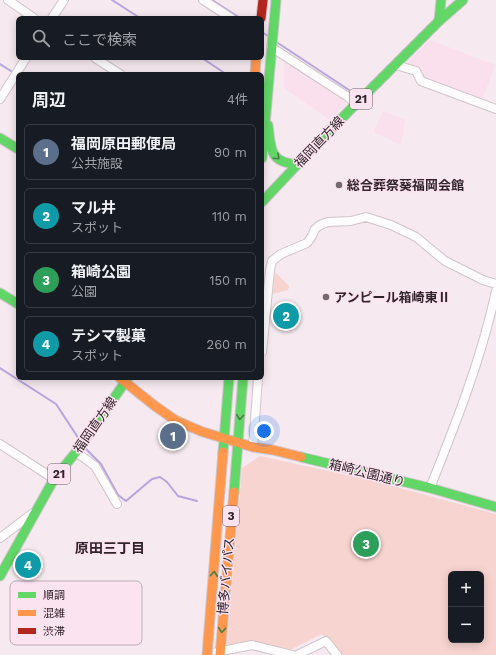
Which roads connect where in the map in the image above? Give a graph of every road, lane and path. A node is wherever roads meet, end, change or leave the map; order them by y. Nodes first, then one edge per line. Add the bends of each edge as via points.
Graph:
1 (8, 0) edge
2 (64, 0) edge
3 (203, 0) edge
4 (263, 0) edge
5 (276, 0) edge
6 (441, 0) edge
7 (463, 0) edge
8 (31, 16) edge
9 (53, 16) edge
10 (228, 16) edge
11 (261, 16) edge
12 (439, 21) junction
13 (271, 47) junction
14 (25, 60) edge
15 (99, 60) edge
16 (256, 60) edge
17 (396, 64) junction
18 (17, 72) edge
19 (117, 72) edge
20 (255, 72) edge
21 (16, 73) edge
22 (0, 98) edge
23 (356, 104) junction
24 (496, 109) edge
25 (266, 110) junction
26 (264, 134) edge
27 (0, 138) edge
28 (16, 148) edge
29 (297, 164) junction
30 (264, 200) edge
31 (496, 284) edge
32 (496, 291) edge
33 (0, 293) edge
34 (16, 303) edge
35 (264, 332) edge
36 (123, 380) edge
37 (125, 380) edge
38 (243, 380) edge
39 (258, 380) edge
40 (229, 381) edge
41 (225, 438) junction
42 (238, 442) junction
43 (0, 444) edge
44 (253, 447) junction
45 (76, 452) junction
46 (54, 479) junction
47 (430, 488) junction
48 (117, 504) dead end
49 (496, 507) edge
50 (37, 510) junction
51 (0, 538) edge
52 (0, 576) edge
53 (220, 653) edge
54 (205, 655) edge
55 (292, 655) edge
56 (297, 655) edge
57 (337, 655) edge

1 - 8 street
2 - 9 street
3 - 10 street
4 - 11 main road
5 - 13 main road
6 - 12 main road
7 - 12 main road, 福岡直方線 / 21
12 - 17 main road, 福岡直方線 / 21
13 - 23 street
13 - 25 main road
14 - 18 street
15 - 19 street
16 - 20 main road
17 - 23 main road, 福岡直方線 / 21
17 - 24 street via 416,71 421,81
21 - 22 street
23 - 29 main road, 福岡直方線 / 21
25 - 26 main road
25 -> 29 main road via 272,153 286,164
27 - 28 main road
29 - 30 main road, 福岡直方線 / 21
31 - 35 street via 445,261 416,237 391,225 366,217 351,221 328,222 315,229 306,243 272,261
32 - 47 street via 480,356
33 - 34 main road
36 - 45 main road, 福岡直方線 / 21
37 - 41 main road, 箱崎公園通り via 175,420 202,432
38 -> 42 main road, 博多バイパス / 3
39 - 44 street
40 - 41 main road, 博多バイパス / 3
41 - 42 main road, 箱崎公園通り
54 -> 41 main road, 博多バイパス / 3
42 - 44 main road, 箱崎公園通り
42 -> 53 main road, 博多バイパス / 3
43 - 46 street
44 - 47 main road, 箱崎公園通り
45 - 46 main road, 福岡直方線 / 21
45 - 48 street via 95,466
46 - 50 main road, 福岡直方線 / 21
47 - 49 main road, 箱崎公園通り
50 - 51 street
50 - 52 main road, 福岡直方線 / 21
53 - 54 street
53 - 55 street via 252,645
56 - 57 street via 326,641

